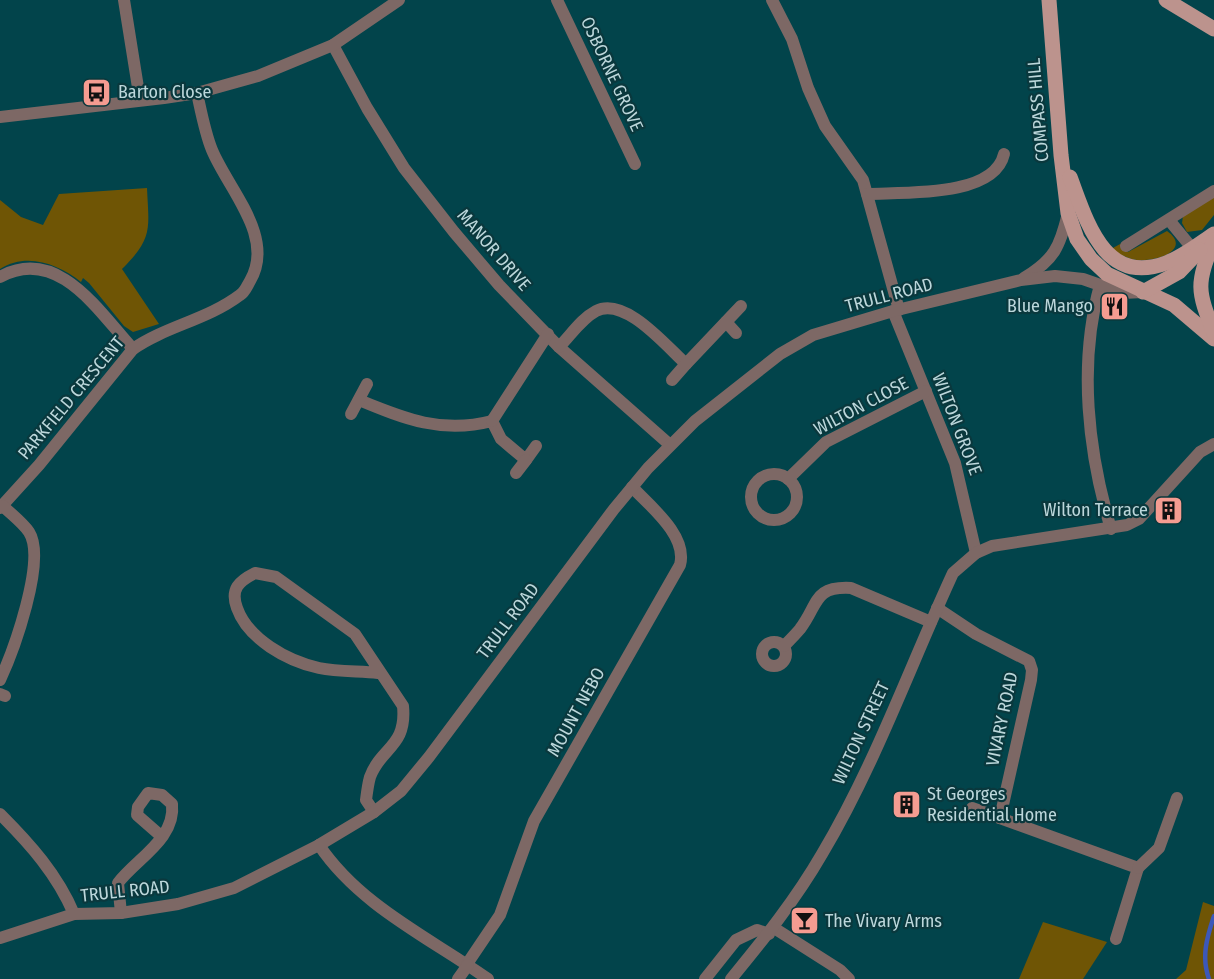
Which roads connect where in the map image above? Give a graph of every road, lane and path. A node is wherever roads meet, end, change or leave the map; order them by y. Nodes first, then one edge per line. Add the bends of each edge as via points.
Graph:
1 (124, 0) edge
2 (399, 0) edge
3 (557, 0) edge
4 (772, 0) edge
5 (1166, 0) edge
6 (1050, 1) edge
7 (1214, 29) edge
8 (333, 45) junction
9 (197, 93) junction
10 (140, 100) junction
11 (0, 117) edge
12 (1005, 154) dead end
13 (1061, 155) junction
14 (635, 164) dead end
15 (1214, 192) edge
16 (867, 194) junction
17 (1068, 213) junction
18 (1169, 220) junction
19 (1214, 235) edge
20 (1214, 240) edge
21 (1126, 246) dead end
22 (1192, 248) junction
23 (0, 277) edge
24 (1021, 280) junction
25 (1100, 285) junction
26 (1143, 292) junction
27 (741, 306) dead end
28 (896, 310) junction
29 (726, 322) junction
30 (736, 333) dead end
31 (1214, 333) edge
32 (548, 334) junction
33 (1214, 339) edge
34 (559, 347) junction
35 (133, 349) junction
36 (686, 364) junction
37 (672, 380) dead end
38 (367, 384) dead end
39 (926, 391) junction
40 (359, 400) junction
41 (351, 414) dead end
42 (492, 421) junction
43 (669, 444) junction
44 (1214, 444) edge
45 (536, 446) dead end
46 (526, 460) junction
47 (516, 473) dead end
48 (788, 479) dead end
49 (632, 487) junction
50 (2, 507) edge
51 (1111, 529) junction
52 (976, 553) junction
53 (937, 608) junction
54 (931, 622) junction
55 (784, 646) dead end
56 (378, 673) junction
57 (0, 680) edge
58 (1177, 798) dead end
59 (972, 808) dead end
60 (374, 812) junction
61 (0, 814) edge
62 (1000, 818) junction
63 (161, 836) dead end
64 (320, 845) junction
65 (1138, 868) junction
66 (121, 913) junction
67 (74, 914) junction
68 (771, 931) junction
69 (0, 938) edge
70 (1116, 939) dead end
71 (468, 965) junction
72 (458, 979) edge
73 (488, 979) edge
74 (705, 979) edge
75 (731, 979) edge
76 (849, 979) edge

1 - 10 street
2 - 8 street
3 - 14 street, OSBORNE GROVE
4 - 16 street, WILTON GROVE via 792,39 825,126 858,171
5 - 7 main road
6 - 13 main road, COMPASS HILL
8 - 9 street via 258,76
8 - 32 street, MANOR DRIVE via 404,168 492,277
9 - 10 street
9 - 35 street, PARKFIELD CRESCENT via 211,149 254,230 259,253 255,273 243,294 219,309
10 - 11 street
12 - 16 street via 995,173 979,181 945,190
13 - 17 main road, COMPASS HILL
13 - 22 main road via 1092,233 1106,253 1125,267 1146,269 1168,263
15 - 18 street
16 - 28 street, WILTON GROVE
17 - 24 street, TRULL ROAD via 1056,251 1043,266
17 - 26 main road, COMPASS HILL via 1077,238 1091,259 1107,274
18 - 21 street
18 - 22 street
19 - 22 main road
19 - 26 main road via 1179,272
20 - 31 main road via 1199,284 1200,298
23 - 35 street via 11,271 38,268 65,277
24 - 25 street, TRULL ROAD via 1055,276
24 - 28 street, TRULL ROAD
25 - 26 street, TRULL ROAD via 1123,293
25 - 51 street via 1090,347 1089,405 1093,453
26 - 33 main road, COMPASS HILL via 1174,306
27 - 29 street
28 - 39 street, WILTON GROVE
28 - 43 street, TRULL ROAD via 813,334 780,354
29 - 30 street
29 - 36 street
32 - 34 street, MANOR DRIVE
32 - 42 street
34 - 36 street via 591,314 614,308 637,320
34 - 43 street, MANOR DRIVE
35 - 50 street, PARKFIELD CRESCENT
36 - 37 street
38 - 40 street
39 - 48 street, WILTON CLOSE via 826,442
39 - 52 street, WILTON GROVE via 955,463
40 - 41 street
40 - 42 street via 419,422 448,427
42 - 46 street via 501,439
43 - 49 street, TRULL ROAD
44 - 51 street via 1200,452 1139,519
45 - 46 street
46 - 47 street
49 - 60 street, TRULL ROAD via 429,758 401,791
49 - 71 street, MOUNT NEBO via 671,531 682,555 680,566 534,821 500,915
50 - 57 street via 30,533 34,552 21,630
51 - 52 street via 1031,539
52 - 53 street, WILTON STREET via 953,573
53 - 54 street, WILTON STREET
53 - 62 street, VIVARY ROAD via 976,634 1022,655 1032,670
54 - 55 street via 851,588 839,587 825,590 817,598 801,628
54 - 68 street, WILTON STREET via 848,805 822,854
56 - 56 street via 355,634 276,577 255,573 237,586 233,594 240,617 267,644 299,662 320,668
56 - 60 street via 403,706 404,720 401,732 371,775 366,800
58 - 65 street via 1159,848
59 - 62 street
60 - 64 street, TRULL ROAD
61 - 67 street via 63,887
62 - 65 street
63 - 66 street via 118,883
64 - 66 street, TRULL ROAD via 234,888 178,904
64 - 71 street via 346,877 380,906
65 - 70 street
66 - 67 street, TRULL ROAD
67 - 69 street, TRULL ROAD
68 - 74 street via 757,930 736,940
68 - 75 street, WILTON STREET
68 - 76 street
71 - 72 street, MOUNT NEBO
71 - 73 street

